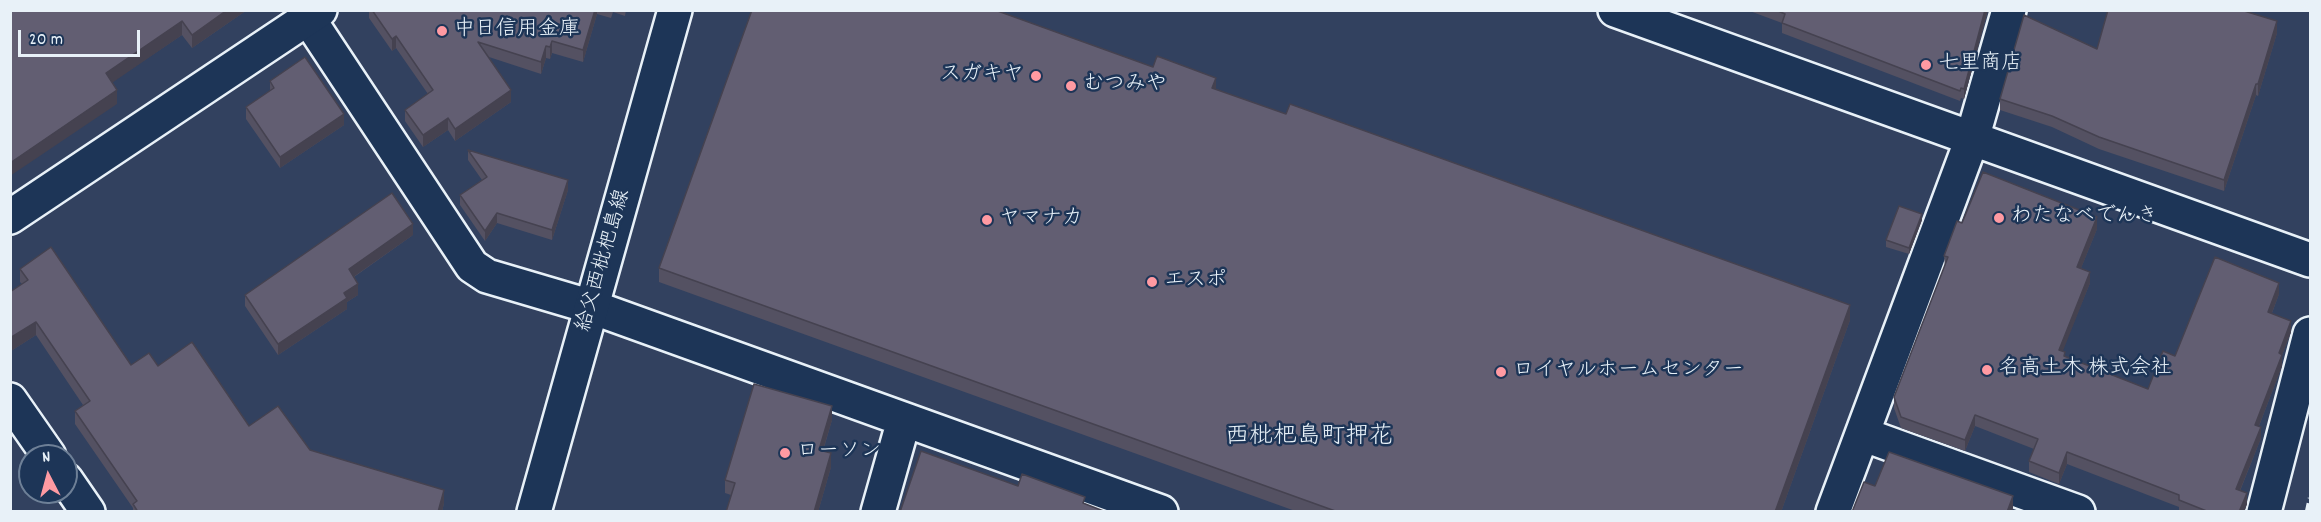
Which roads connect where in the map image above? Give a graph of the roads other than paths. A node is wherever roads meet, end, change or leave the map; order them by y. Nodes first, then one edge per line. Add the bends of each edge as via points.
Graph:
1 (675, 10) edge
2 (1615, 10) edge
3 (2009, 10) edge
4 (313, 13) edge
5 (1972, 139) junction
6 (10, 217) edge
7 (2310, 261) edge
8 (592, 307) junction
9 (2310, 334) edge
10 (10, 400) edge
11 (904, 420) junction
12 (1862, 434) junction
13 (41, 444) edge
14 (78, 497) edge
15 (88, 512) edge
16 (534, 512) edge
17 (878, 512) edge
18 (1161, 512) edge
19 (1833, 512) edge
20 (2078, 512) edge
21 (2265, 512) edge

1 - 8 street, 給父西枇杷島線
2 - 5 street
3 - 5 street
4 - 6 street
4 - 8 street via 472,266 487,276
5 - 7 street
5 - 12 street
8 - 11 street
8 - 16 street, 給父西枇杷島線
9 - 21 street
10 - 13 street
11 - 17 street
11 - 18 street
12 - 19 street
12 - 20 street
14 - 15 street

